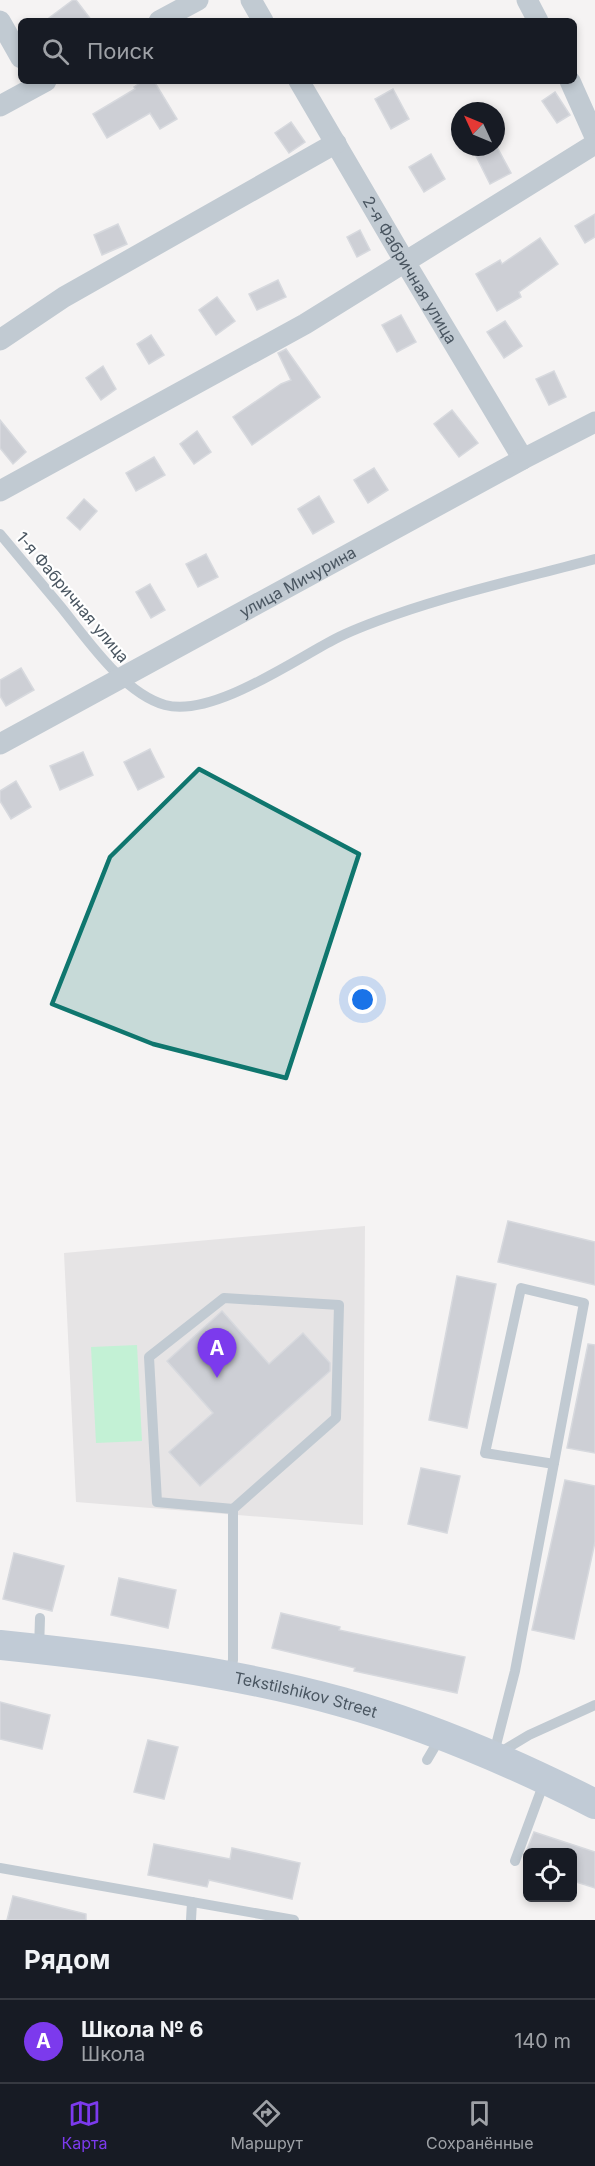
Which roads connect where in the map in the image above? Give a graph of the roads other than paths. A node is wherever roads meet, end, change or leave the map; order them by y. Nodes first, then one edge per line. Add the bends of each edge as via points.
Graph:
1 (198, 0) edge
2 (251, 0) edge
3 (526, 0) edge
4 (165, 18) edge
5 (262, 18) edge
6 (536, 18) edge
7 (0, 21) edge
8 (18, 53) edge
9 (37, 84) edge
10 (301, 84) edge
11 (571, 84) edge
12 (0, 106) edge
13 (595, 137) edge
14 (336, 143) junction
15 (595, 144) edge
16 (405, 262) junction
17 (0, 340) edge
18 (595, 422) edge
19 (523, 459) junction
20 (0, 491) edge
21 (0, 534) edge
22 (595, 559) edge
23 (122, 679) junction
24 (0, 744) edge
25 (554, 1464) junction
26 (233, 1509) junction
27 (40, 1618) dead end
28 (0, 1645) edge
29 (39, 1649) junction
30 (229, 1676) junction
31 (595, 1705) edge
32 (493, 1756) junction
33 (545, 1780) junction
34 (595, 1804) edge
35 (515, 1861) dead end
36 (0, 1868) edge
37 (192, 1902) junction
38 (191, 1920) edge
39 (294, 1920) edge

1 - 4 street
2 - 5 street
3 - 6 street
7 - 8 street
9 - 12 street
10 - 14 street, 2-я Фабричная улица
11 - 13 street
14 - 16 street, 2-я Фабричная улица
14 - 17 street via 64,297
15 - 16 street
16 - 19 street, 2-я Фабричная улица
16 - 20 street via 274,342
18 - 19 street, улица Мичурина
19 - 23 street, улица Мичурина
21 - 23 lane, 1-я Фабричная улица
22 - 23 lane, 1-я Фабричная улица via 374,622 247,686 196,706 165,705
23 - 24 street, улица Мичурина
25 - 25 lane via 584,1303 521,1288 485,1453
25 - 32 lane via 515,1671
26 - 26 lane via 158,1502 149,1358 224,1298 339,1305 336,1418
26 - 30 lane via 233,1660
27 - 29 lane
28 - 29 main road, Tekstilshikov Street
29 - 30 main road, Tekstilshikov Street
30 - 32 main road, Tekstilshikov Street via 342,1702 435,1748
31 - 32 lane
32 - 33 main road, Tekstilshikov Street
33 - 34 main road, Tekstilshikov Street
33 - 35 lane
36 - 37 lane
37 - 38 lane
37 - 39 lane

